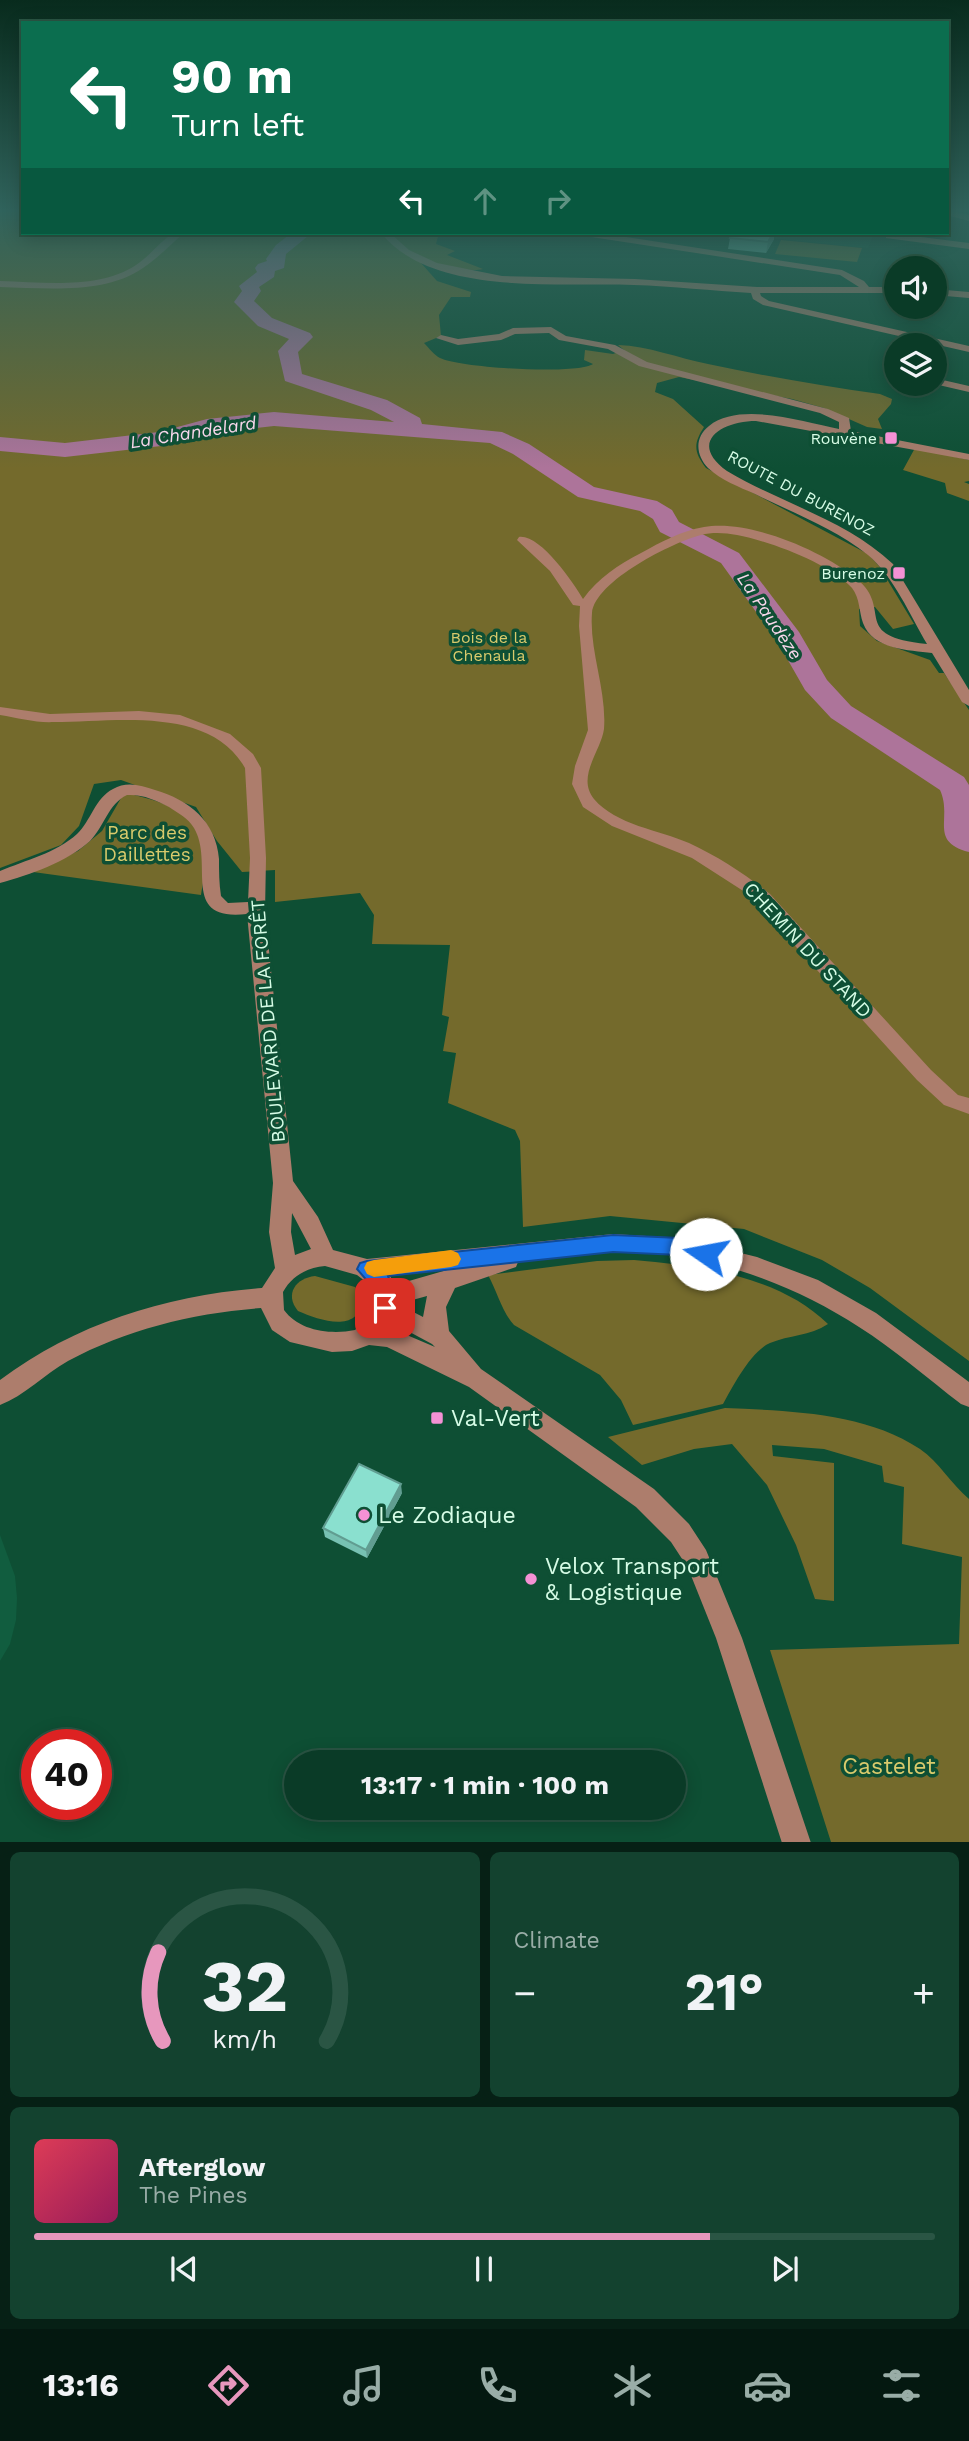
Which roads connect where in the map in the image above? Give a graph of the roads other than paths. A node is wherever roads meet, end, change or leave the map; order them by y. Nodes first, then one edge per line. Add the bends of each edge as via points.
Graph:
1 (756, 296) edge
2 (441, 338) dead end
3 (969, 349) edge
4 (947, 384) edge
5 (969, 389) edge
6 (845, 433) junction
7 (969, 457) edge
8 (523, 540) dead end
9 (586, 604) junction
10 (936, 649) junction
11 (969, 702) edge
12 (0, 710) edge
13 (0, 877) edge
14 (256, 907) junction
15 (969, 1106) edge
16 (283, 1183) junction
17 (527, 1252) junction
18 (325, 1257) junction
19 (367, 1269) junction
20 (286, 1270) junction
21 (449, 1279) junction
22 (272, 1297) junction
23 (386, 1302) junction
24 (368, 1335) junction
25 (440, 1336) junction
26 (477, 1379) junction
27 (0, 1394) edge
28 (969, 1396) edge
29 (797, 1842) edge

1 - 3 street via 766,303
2 - 6 street via 458,342 502,337 513,331 551,330 563,338 611,347 643,364 824,411 845,420
4 - 5 street
6 - 7 street, ROUTE DU BURENOZ
6 - 10 street, ROUTE DU BURENOZ via 751,417 719,424 704,439 703,448 708,459 732,478 840,531 876,554
8 - 9 street via 554,569 578,602
9 - 10 street via 605,581 673,541 701,531 726,530 807,552 859,589 870,626 881,637 901,645
9 - 15 street, CHEMIN DU STAND via 596,731 579,773 589,803 603,815 677,844 738,876 764,898 924,1075 951,1100
10 - 11 street, ROUTE DU BURENOZ
12 - 14 street, BOULEVARD DE LA FORÊT via 50,718 165,716 198,724 236,746 253,768
13 - 14 street via 71,848 92,829 114,795 134,789 183,809 206,833 216,903 232,909
14 - 16 street, BOULEVARD DE LA FORÊT
16 - 18 street, BOULEVARD DE LA FORÊT via 310,1223
16 - 20 street, BOULEVARD DE LA FORÊT via 280,1231
17 - 19 street
17 - 21 street
17 - 28 street via 613,1243 680,1247 757,1267 810,1287 868,1320
18 - 19 street
18 - 20 street via 306,1258
19 - 23 street via 379,1279
20 - 22 street
21 - 23 street
21 - 25 street via 434,1308
22 - 24 street via 279,1322 312,1339 343,1342
22 - 27 street via 228,1300 95,1336 30,1371
23 - 24 street
23 - 25 street
24 - 26 street via 389,1337
25 - 26 street
26 - 29 street via 645,1497 680,1533 696,1559 729,1638

